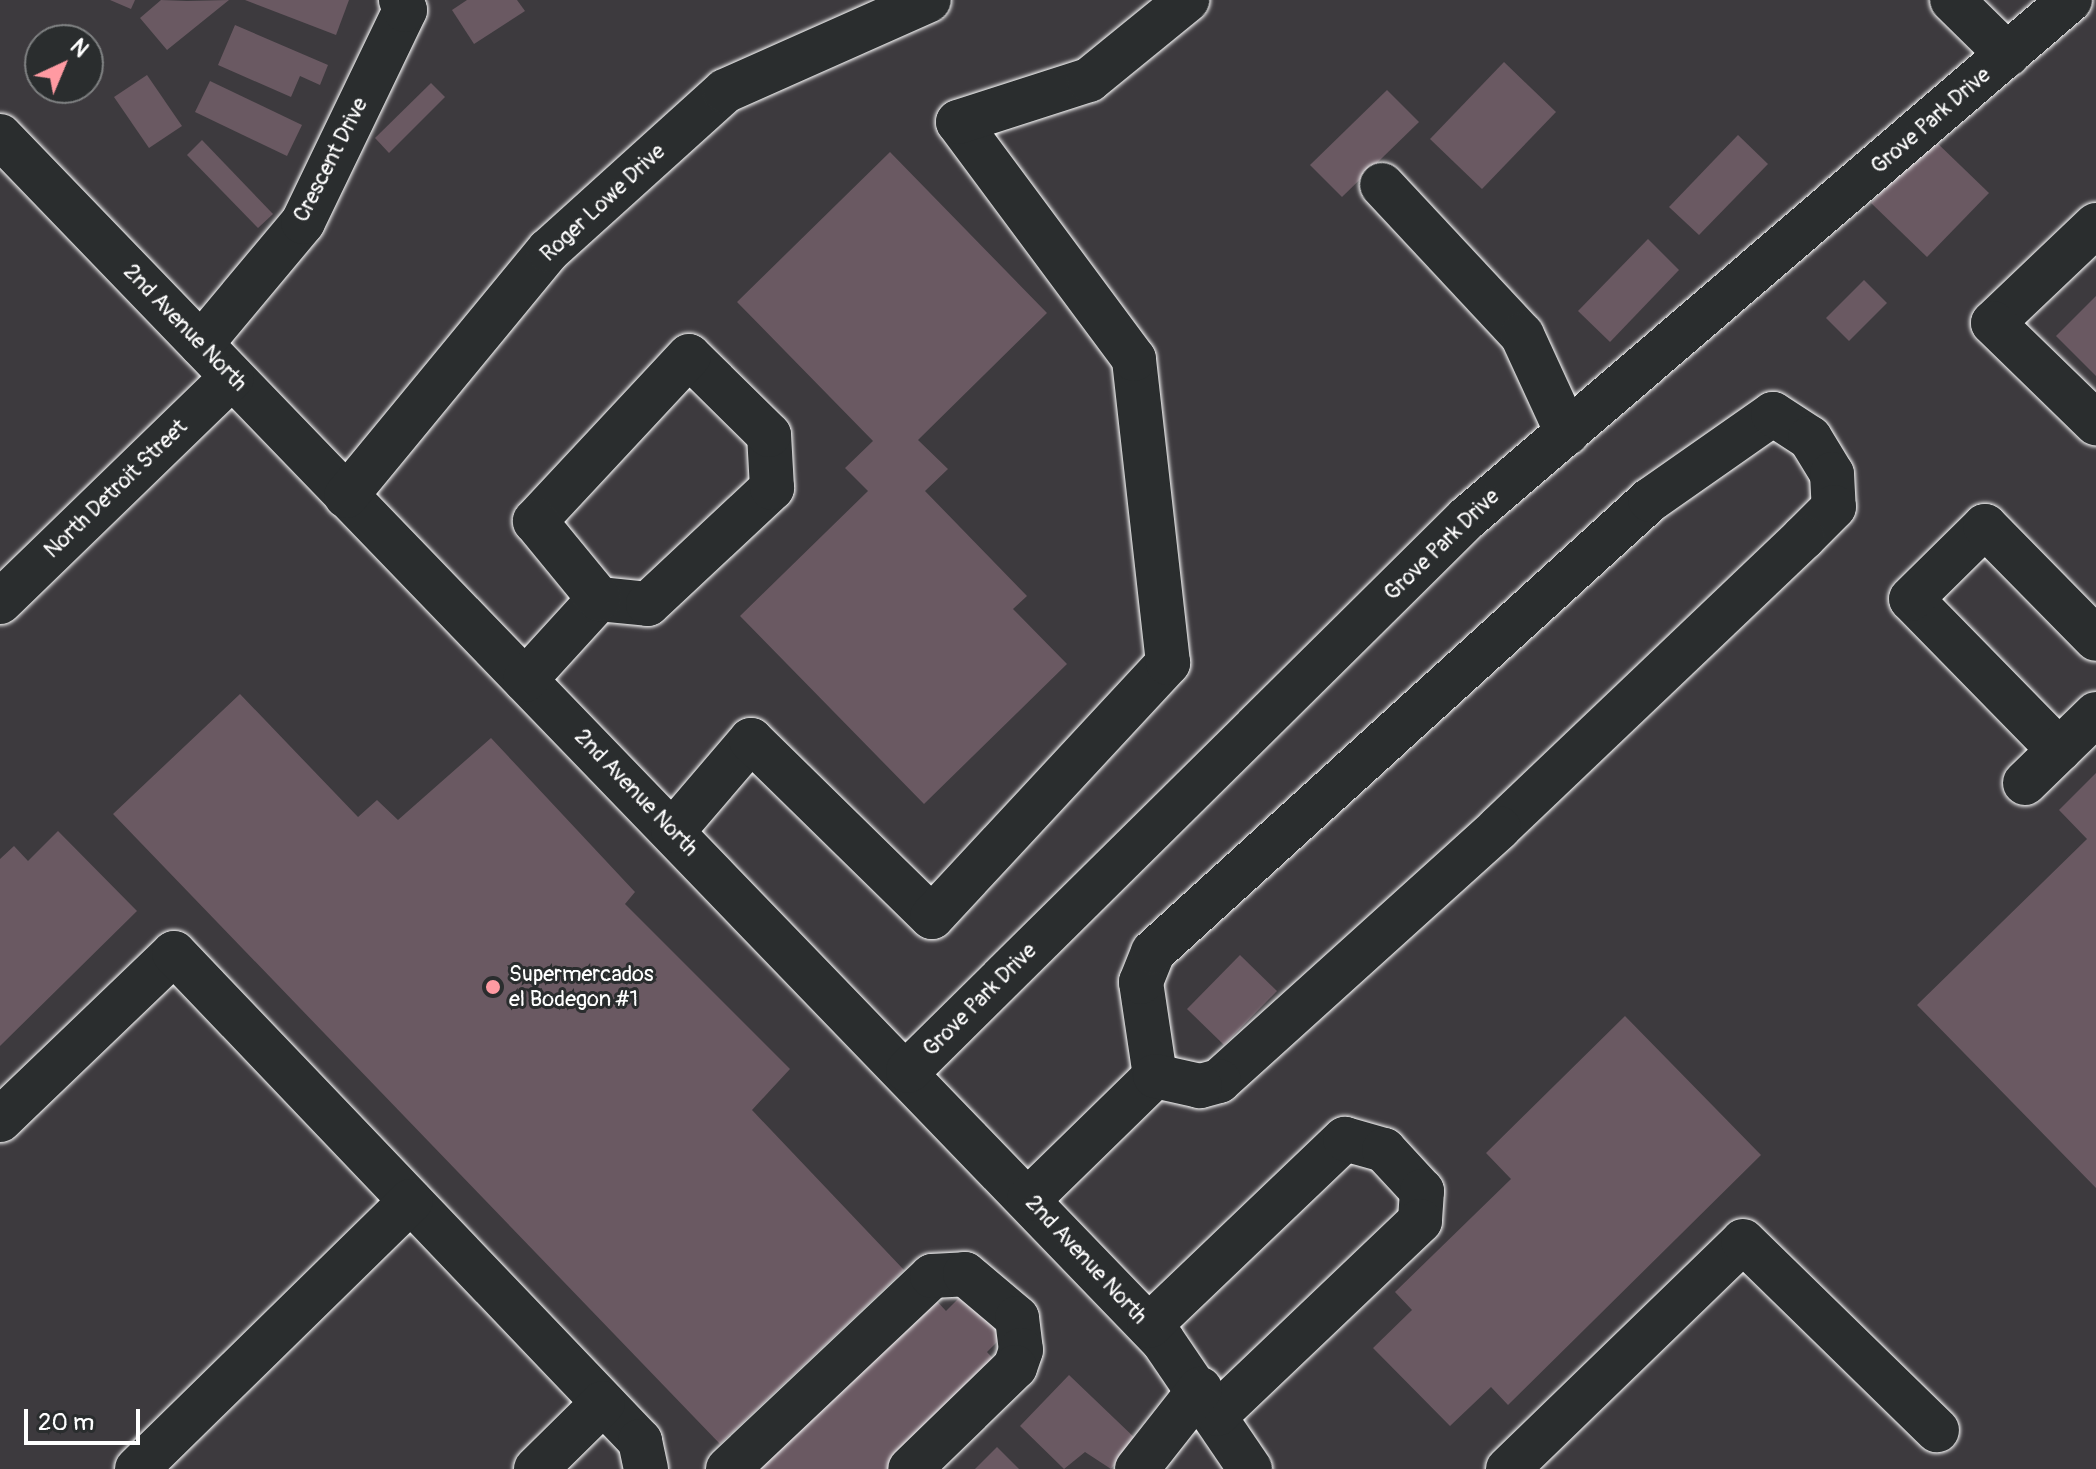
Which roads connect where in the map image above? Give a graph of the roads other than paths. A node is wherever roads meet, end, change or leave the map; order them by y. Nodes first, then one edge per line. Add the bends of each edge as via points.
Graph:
1 (929, 0) edge
2 (1187, 0) edge
3 (1952, 0) edge
4 (2070, 0) edge
5 (407, 3) edge
6 (2008, 55) junction
7 (0, 136) edge
8 (1382, 185) dead end
9 (2096, 225) edge
10 (201, 344) junction
11 (232, 377) junction
12 (2096, 423) edge
13 (1567, 433) junction
14 (346, 496) junction
15 (599, 599) junction
16 (0, 602) edge
17 (2096, 639) edge
18 (525, 680) junction
19 (2096, 714) edge
20 (2059, 750) junction
21 (2025, 783) dead end
22 (673, 831) junction
23 (908, 1071) junction
24 (1155, 1076) junction
25 (0, 1120) edge
26 (1029, 1199) junction
27 (411, 1201) junction
28 (1149, 1326) junction
29 (1208, 1401) junction
30 (603, 1403) junction
31 (1937, 1430) dead end
32 (643, 1455) edge
33 (137, 1469) edge
34 (536, 1469) edge
35 (728, 1469) edge
36 (910, 1469) edge
37 (1137, 1469) edge
38 (1250, 1469) edge
39 (1508, 1469) edge

1 - 14 street, Roger Lowe Drive via 725,91 549,250
2 - 22 street via 1089,80 958,122 1134,359 1168,663 932,917 751,740
3 - 6 street
4 - 6 street, Grove Park Drive
5 - 10 street, Crescent Drive via 303,222
6 - 13 street, Grove Park Drive
7 - 10 street, 2nd Avenue North
8 - 13 street via 1522,335
9 - 12 street via 1993,323
10 - 11 street, 2nd Avenue North
11 - 14 street, 2nd Avenue North
11 - 16 street, North Detroit Street
13 - 23 street, Grove Park Drive via 1467,518
14 - 18 street, 2nd Avenue North
15 - 15 street via 648,604 772,488 769,435 689,356 535,521
15 - 18 street
17 - 20 street via 1985,526 1911,599
18 - 22 street, 2nd Avenue North
19 - 20 street
20 - 21 street
22 - 23 street, 2nd Avenue North
23 - 26 street, 2nd Avenue North
24 - 24 street via 1141,982 1153,952 1650,500 1773,414 1810,438 1832,474 1834,507 1803,538 1499,828 1219,1081 1200,1086
24 - 26 street
25 - 27 street via 174,953
26 - 28 street, 2nd Avenue North
27 - 30 street
27 - 33 street
28 - 29 street, 2nd Avenue North
28 - 29 street via 1345,1139 1384,1150 1422,1191 1420,1221
29 - 37 street
29 - 38 street, 2nd Avenue North
30 - 32 street
30 - 34 street
31 - 39 street via 1743,1241
35 - 36 street via 932,1276 965,1274 1017,1318 1021,1350 1015,1367

